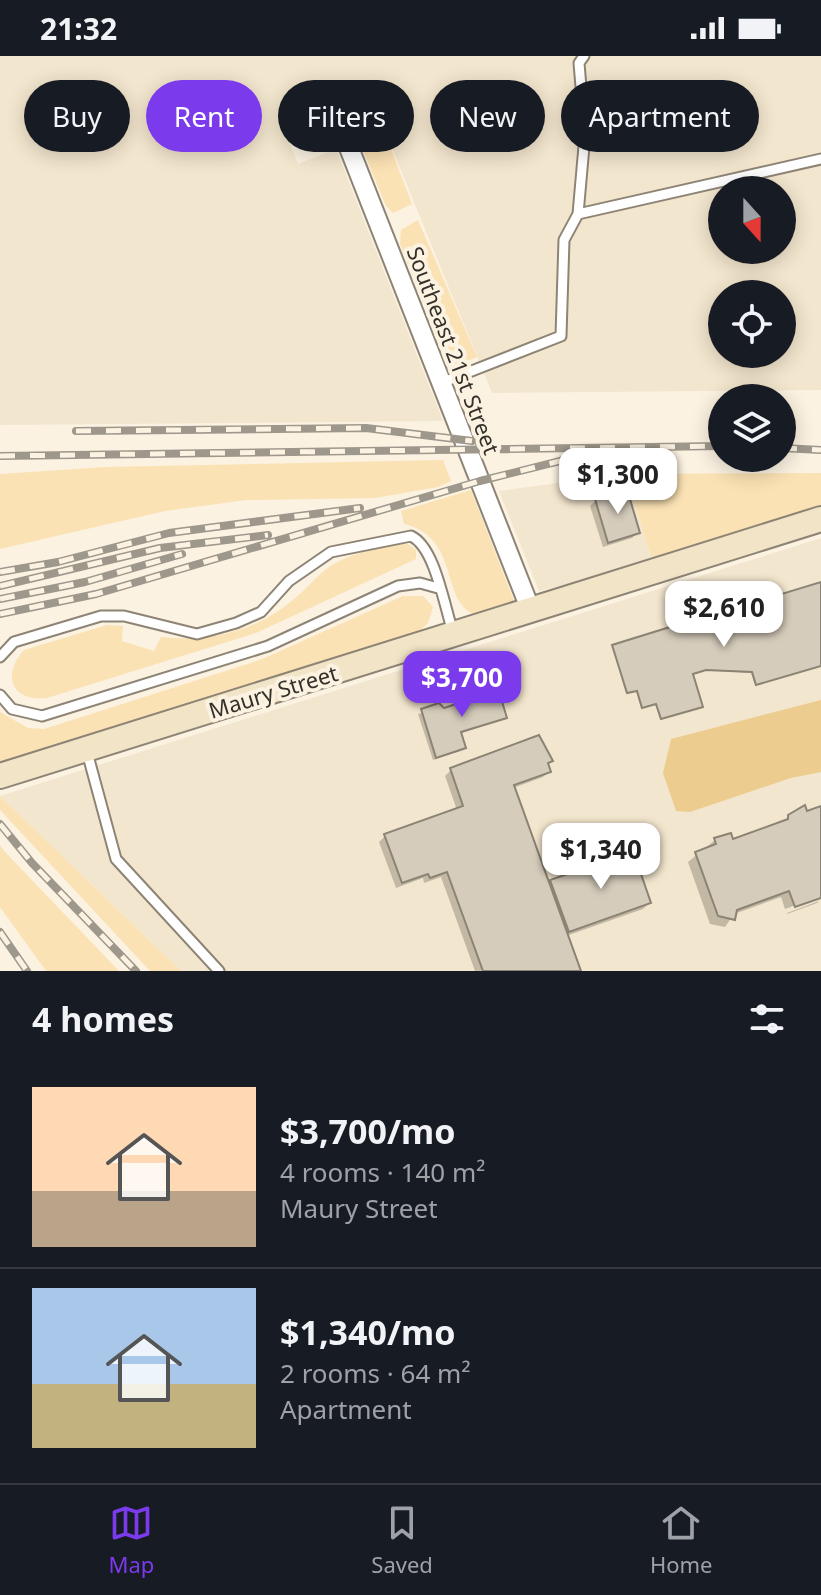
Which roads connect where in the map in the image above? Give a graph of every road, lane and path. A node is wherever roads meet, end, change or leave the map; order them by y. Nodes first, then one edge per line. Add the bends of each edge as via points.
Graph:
1 (584, 56) edge
2 (351, 152) edge
3 (821, 159) edge
4 (578, 214) junction
5 (441, 383) junction
6 (821, 519) edge
7 (438, 588) junction
8 (531, 611) junction
9 (454, 635) junction
10 (0, 657) edge
11 (0, 695) edge
12 (86, 749) junction
13 (0, 776) edge
14 (219, 971) edge

1 - 4 lane via 579,63 585,135
2 - 5 street, Southeast 21st Street
3 - 4 lane
4 - 5 lane via 564,240 561,336
5 - 8 street, Southeast 21st Street
6 - 8 main road, Maury Street
7 - 9 lane
7 - 10 lane via 434,565 421,541 389,537 331,552 289,581 261,612 236,623 197,634 124,616 101,616 14,642
7 - 11 lane via 420,583 398,586 268,646 42,716 12,709
8 - 9 main road, Maury Street
9 - 12 main road, Maury Street
12 - 13 main road, Maury Street
12 - 14 lane via 116,859

